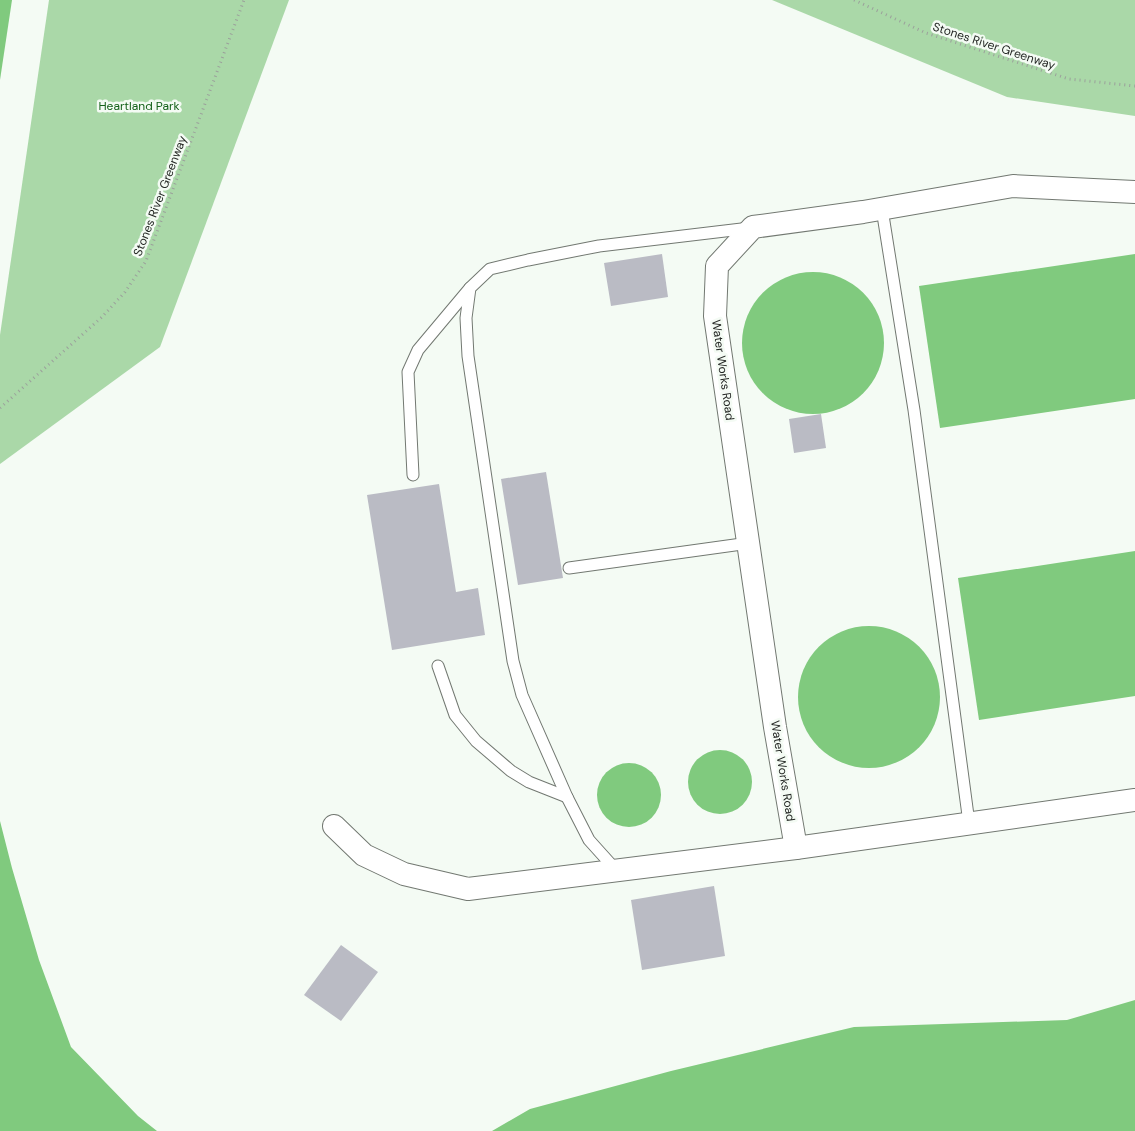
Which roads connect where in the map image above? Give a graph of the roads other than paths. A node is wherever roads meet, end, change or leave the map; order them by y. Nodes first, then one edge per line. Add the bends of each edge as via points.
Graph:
1 (1135, 192) edge
2 (882, 209) junction
3 (753, 227) junction
4 (470, 288) junction
5 (413, 475) dead end
6 (748, 543) junction
7 (569, 568) dead end
8 (438, 666) dead end
9 (567, 797) junction
10 (1135, 800) edge
11 (969, 823) junction
12 (334, 826) dead end
13 (796, 848) junction
14 (616, 870) junction

1 - 2 street via 1013,186
2 - 3 street
2 - 11 lane via 914,410
3 - 4 lane via 599,246 528,260 490,269
3 - 6 street, Water Works Road via 717,266 714,316
4 - 5 lane via 418,350 408,372
4 - 9 lane via 466,318 468,356 513,662 522,694
6 - 7 lane
6 - 13 street, Water Works Road
8 - 9 lane via 455,715 476,741 510,771
9 - 14 lane via 590,840
10 - 11 street
11 - 13 street
12 - 14 street via 364,855 404,874 468,888
13 - 14 street

